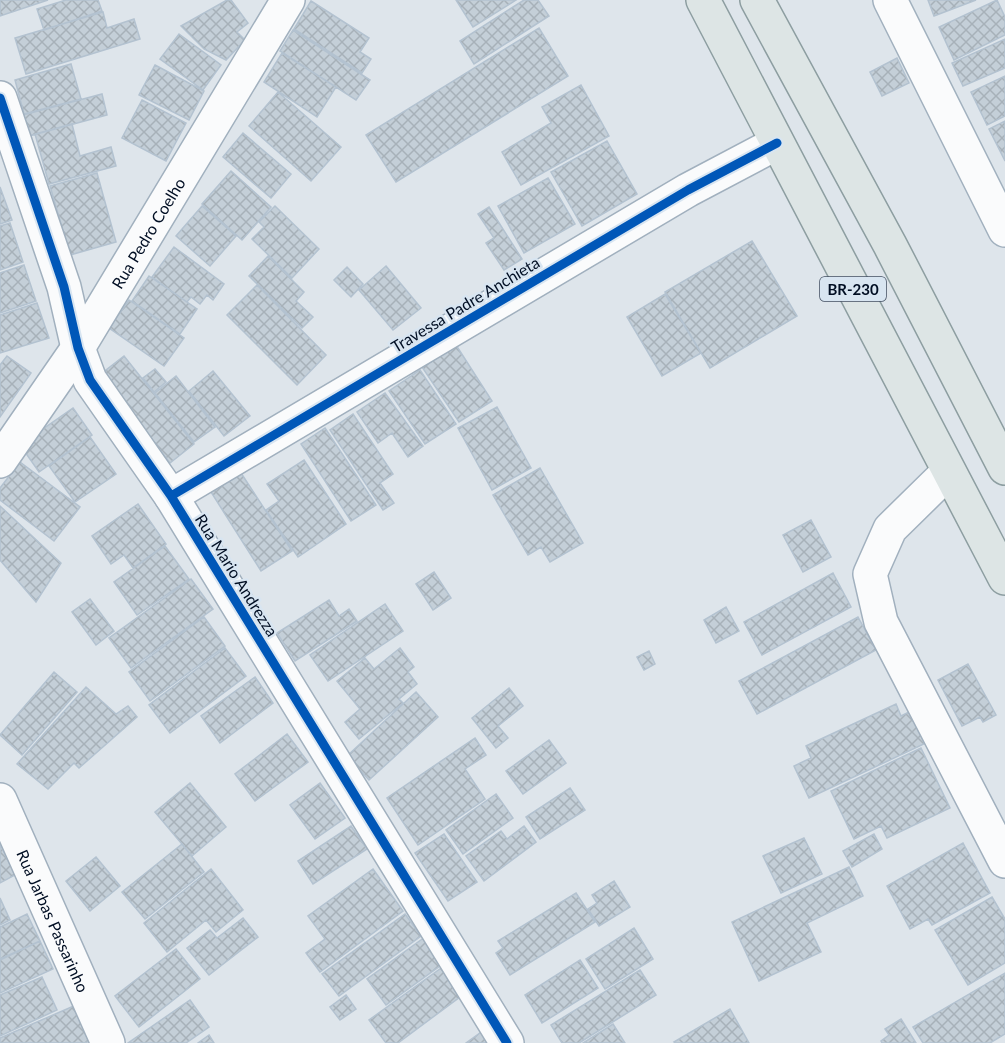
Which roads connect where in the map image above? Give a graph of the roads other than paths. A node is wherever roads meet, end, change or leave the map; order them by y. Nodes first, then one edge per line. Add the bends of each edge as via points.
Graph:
1 (288, 0) edge
2 (890, 0) edge
3 (765, 2) edge
4 (709, 12) edge
5 (0, 98) edge
6 (777, 143) junction
7 (1005, 230) edge
8 (78, 348) junction
9 (998, 455) edge
10 (0, 461) edge
11 (948, 472) junction
12 (171, 496) junction
13 (1005, 578) edge
14 (0, 800) edge
15 (1005, 861) edge
16 (108, 1043) edge
17 (507, 1043) edge

1 - 8 street, Rua Pedro Coelho
2 - 7 street
3 - 4 main road
3 - 9 main road, BR-230
4 - 6 main road, BR-230
5 - 8 street, Rua Mario Andrezza via 64,287
6 - 11 main road, BR-230
6 - 12 street, Travessa Padre Anchieta via 688,190
8 - 10 street, Rua Pedro Coelho
8 - 12 street, Rua Mario Andrezza via 90,380
9 - 11 main road
11 - 13 main road, BR-230
11 - 15 street via 890,530 870,574 881,622
12 - 17 street, Rua Mario Andrezza
14 - 16 street, Rua Jarbas Passarinho

